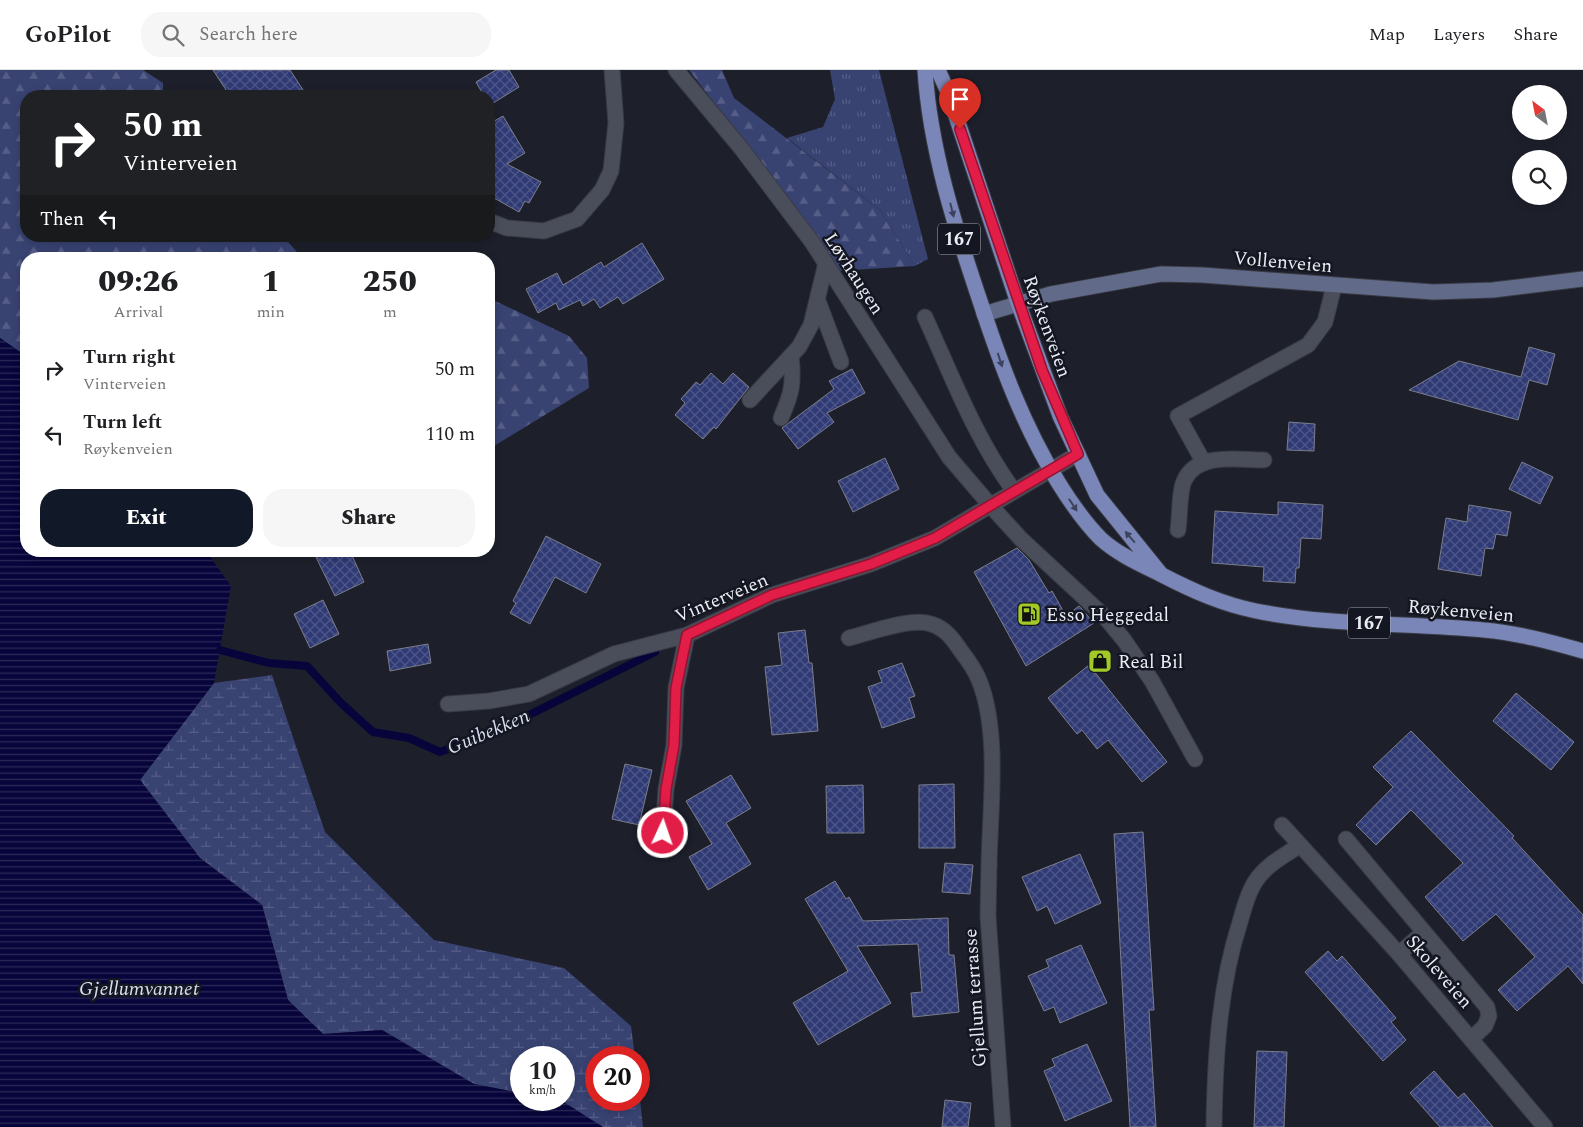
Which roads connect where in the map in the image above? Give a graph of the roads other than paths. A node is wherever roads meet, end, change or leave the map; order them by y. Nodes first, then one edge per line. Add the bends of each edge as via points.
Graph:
1 (612, 70) edge
2 (676, 70) edge
3 (925, 70) edge
4 (938, 70) edge
5 (495, 223) edge
6 (826, 263) junction
7 (1583, 279) edge
8 (1334, 286) junction
9 (818, 300) junction
10 (1018, 303) junction
11 (984, 314) junction
12 (925, 317) dead end
13 (790, 356) junction
14 (841, 362) dead end
15 (750, 400) dead end
16 (781, 418) dead end
17 (1078, 454) junction
18 (1264, 460) dead end
19 (1204, 463) junction
20 (1051, 470) junction
21 (1014, 491) junction
22 (990, 505) junction
23 (1178, 530) dead end
24 (1161, 575) junction
25 (687, 635) junction
26 (849, 638) dead end
27 (1583, 651) edge
28 (448, 704) dead end
29 (1195, 760) dead end
30 (1282, 825) dead end
31 (663, 833) dead end
32 (1346, 839) dead end
33 (1299, 846) junction
34 (1424, 932) junction
35 (1399, 954) junction
36 (1472, 1038) junction
37 (1003, 1127) edge
38 (1214, 1127) edge
39 (1545, 1127) edge

1 - 5 street via 616,123 611,171 602,190 577,219 544,231 507,228
2 - 6 street, Løvhaugen via 741,148
3 -> 11 main road, Røykenveien / 167 via 927,103 940,162 959,238
4 - 10 main road, Røykenveien / 167
6 - 9 street via 820,278
6 - 22 street, Løvhaugen via 949,457
7 - 8 main road, Vollenveien via 1470,292
8 - 10 main road, Vollenveien via 1228,276 1161,274
8 - 19 street via 1325,322 1308,345 1178,416
9 - 13 street via 811,325
9 - 14 street
10 - 11 main road, Vollenveien
10 - 17 main road, Røykenveien / 167 via 1060,416
11 -> 20 main road, Røykenveien / 167 via 1018,406
12 - 21 street via 980,438
13 - 15 street
13 - 16 street via 794,380
17 - 20 street, Vinterveien
24 -> 17 main road, Røykenveien / 167 via 1097,495
18 - 19 street
19 - 23 street via 1194,468 1184,480
20 - 21 street, Vinterveien
20 -> 24 main road, Røykenveien / 167 via 1076,510 1102,539 1120,554
21 - 22 street, Vinterveien
22 - 25 street, Vinterveien via 935,538 871,564 772,595
22 - 29 street, Løvhaugen via 1021,539 1105,617 1124,640 1152,681
24 - 27 main road, Røykenveien / 167 via 1203,596 1258,611 1369,623 1486,630 1540,639
25 - 28 street, Vinterveien via 614,654 529,694
25 - 31 street via 676,688 674,745
26 - 37 street, Gjellum terrasse via 894,626 929,623 953,638 978,679 989,720 988,916
30 - 33 street, Skoleveien
32 - 34 street
33 - 35 street, Skoleveien
33 - 38 street via 1276,861 1255,882 1237,933 1226,976 1219,1033
34 - 35 street
34 - 36 street via 1486,1007 1489,1016 1485,1026
35 - 36 street, Skoleveien
36 - 39 street, Skoleveien

